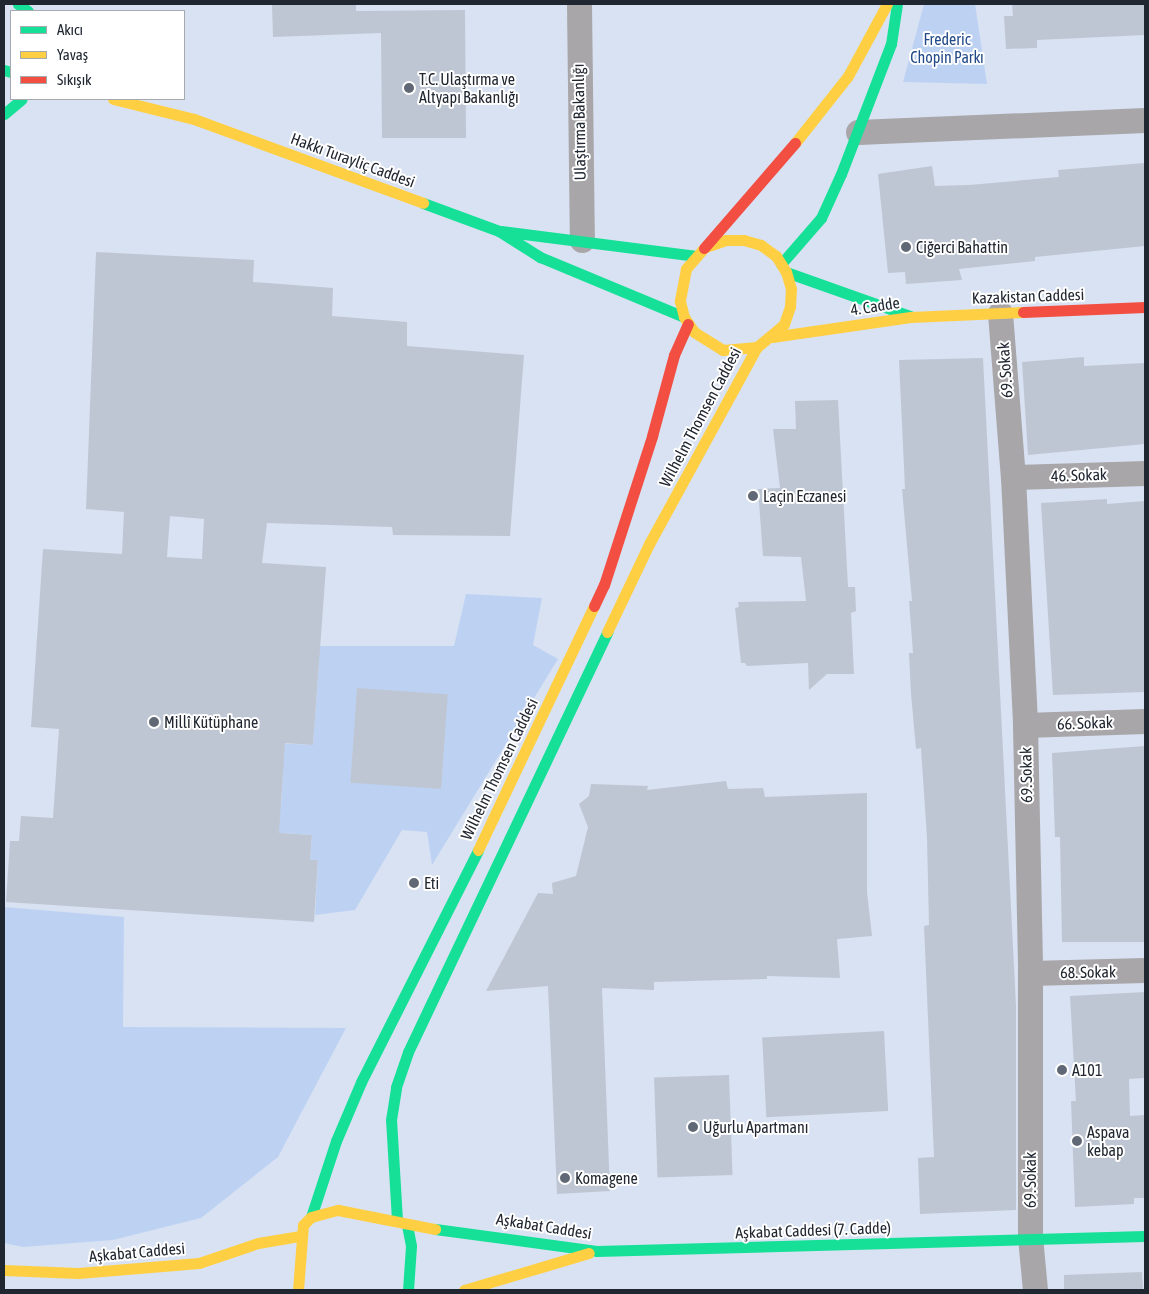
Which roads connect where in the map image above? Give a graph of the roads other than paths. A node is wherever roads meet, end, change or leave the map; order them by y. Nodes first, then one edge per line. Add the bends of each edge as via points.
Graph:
1 (579, 4) edge
2 (887, 4) edge
3 (897, 4) edge
4 (21, 100) edge
5 (116, 100) edge
6 (160, 100) edge
7 (4, 114) edge
8 (194, 119) junction
9 (1145, 120) edge
10 (858, 132) junction
11 (500, 231) junction
12 (582, 240) junction
13 (709, 246) junction
14 (696, 256) junction
15 (784, 268) junction
16 (1145, 307) edge
17 (1000, 313) junction
18 (911, 317) junction
19 (686, 320) junction
20 (772, 337) junction
21 (757, 347) junction
22 (1145, 473) edge
23 (1013, 477) junction
24 (1145, 721) edge
25 (1024, 725) junction
26 (1145, 970) edge
27 (1030, 973) junction
28 (311, 1217) junction
29 (402, 1222) junction
30 (300, 1236) junction
31 (1145, 1236) edge
32 (1030, 1238) junction
33 (598, 1251) junction
34 (4, 1270) edge
35 (298, 1290) edge
36 (408, 1290) edge
37 (464, 1290) edge
38 (1035, 1290) edge

1 - 12 street, Ulaştırma Bakanlığı
2 - 13 main road via 848,76 827,106
3 - 10 main road via 891,44
4 - 7 main road
5 - 8 main road, Hakkı Turayliç Caddesi
6 - 8 main road, Hakkı Turayliç Caddesi
8 - 11 main road, Hakkı Turayliç Caddesi
9 - 10 street
10 - 15 main road via 821,218
11 - 12 main road, Hakkı Turayliç Caddesi
11 - 19 main road, Hakkı Turayliç Caddesi via 540,257
12 - 14 main road, Hakkı Turayliç Caddesi
13 - 14 main road
13 - 15 main road via 726,240 762,245
14 - 19 main road via 681,285
15 - 18 main road, 4. Cadde
15 - 20 main road via 791,289 790,307 784,324
16 - 17 main road, Kazakistan Caddesi
17 - 18 main road, Kazakistan Caddesi
17 - 23 street, 69. Sokak
18 - 20 main road, 4. Cadde
19 - 21 main road via 707,343 723,350
19 - 28 main road, Wilhelm Thomsen Caddesi via 604,584 469,868 360,1082
20 - 21 main road
21 - 29 main road, Wilhelm Thomsen Caddesi via 650,544 408,1052 396,1087 391,1120
22 - 23 street, 46. Sokak
23 - 25 street, 69. Sokak
24 - 25 street, 66. Sokak
25 - 27 street, 69. Sokak
26 - 27 street, 68. Sokak
27 - 32 street, 69. Sokak
28 - 29 main road, Aşkabat Caddesi via 338,1210
28 - 30 main road, Wilhelm Thomsen Caddesi via 303,1225
29 - 33 main road, Aşkabat Caddesi
29 - 36 main road, Wilhelm Thomsen Caddesi via 411,1246
30 - 34 main road, Aşkabat Caddesi via 258,1243 199,1263 78,1273
30 - 35 main road
31 - 32 main road
32 - 33 main road, Aşkabat Caddesi (7. Cadde) via 800,1248
32 - 38 street, 69. Sokak
33 - 37 main road, Aşkabat Caddesi

